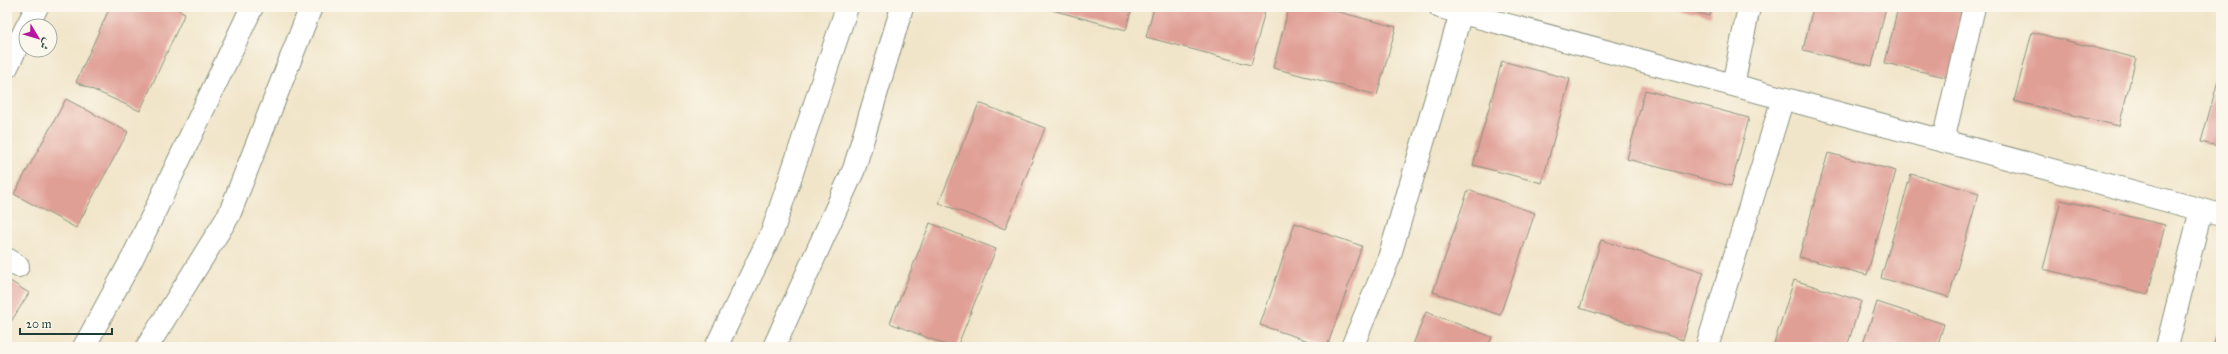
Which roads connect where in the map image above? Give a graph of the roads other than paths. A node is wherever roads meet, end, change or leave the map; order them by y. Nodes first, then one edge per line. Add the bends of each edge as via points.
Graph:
1 (37, 7) edge
2 (252, 7) edge
3 (311, 7) edge
4 (847, 7) edge
5 (902, 7) edge
6 (1440, 7) edge
7 (1749, 7) edge
8 (1974, 7) edge
9 (1461, 13) junction
10 (32, 18) edge
11 (18, 45) edge
12 (7, 67) edge
13 (1733, 85) junction
14 (1783, 98) junction
15 (1943, 141) junction
16 (2211, 212) edge
17 (84, 347) edge
18 (147, 347) edge
19 (716, 347) edge
20 (774, 347) edge
21 (1352, 347) edge
22 (1707, 347) edge
23 (2166, 347) edge

1 - 10 street
2 - 17 street via 132,259
3 - 18 street via 229,215
4 - 19 street via 773,230
5 - 20 street via 854,169
6 - 9 street
7 - 13 street
8 - 15 street
9 - 13 street
9 - 21 street via 1389,258
11 - 12 street
13 - 14 street
14 - 15 street
14 - 22 street
15 - 16 street
16 - 23 street

